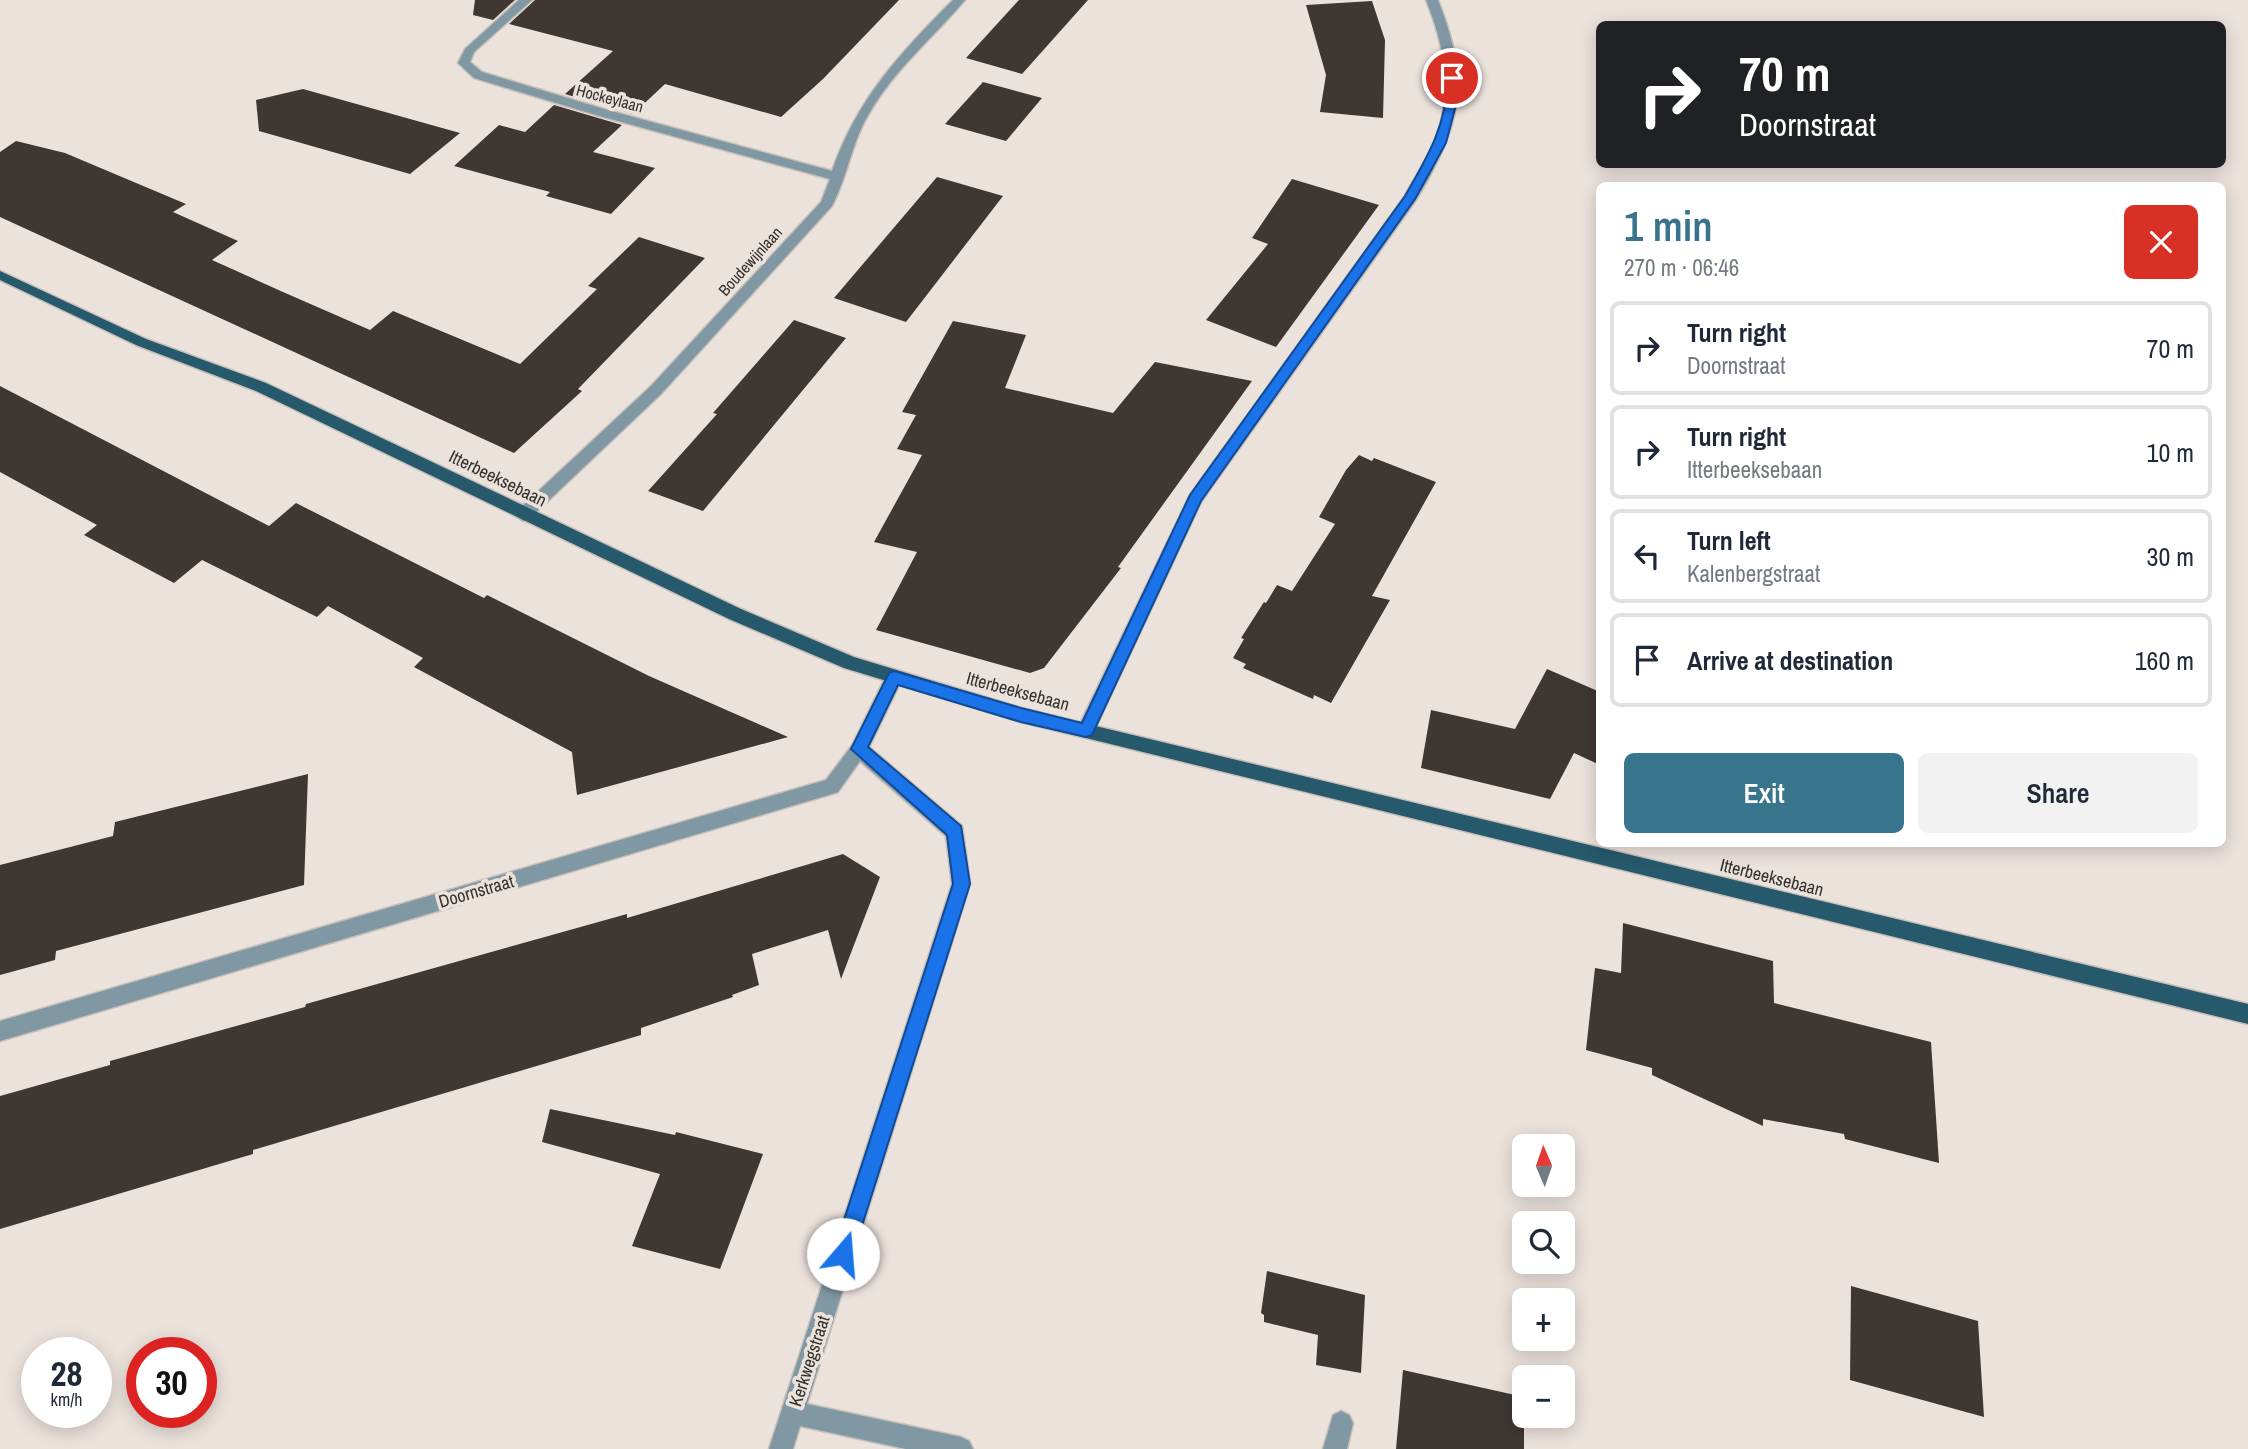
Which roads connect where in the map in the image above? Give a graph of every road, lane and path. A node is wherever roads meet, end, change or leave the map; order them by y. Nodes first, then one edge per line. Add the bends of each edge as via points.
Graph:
1 (526, 0) edge
2 (959, 0) edge
3 (1433, 0) edge
4 (839, 177) junction
5 (0, 275) edge
6 (523, 515) junction
7 (894, 677) junction
8 (1086, 730) junction
9 (859, 749) junction
10 (2248, 1014) edge
11 (0, 1031) edge
12 (793, 1413) junction
13 (1341, 1423) dead end
14 (781, 1449) edge
15 (961, 1449) edge
16 (1335, 1449) edge

1 - 4 street, Hockeylaan via 469,51 464,63 478,75
2 - 4 street, Boudewijnlaan via 876,94 853,132
3 - 8 street via 1452,58 1453,97 1441,143 1411,197 1195,499
4 - 6 street, Boudewijnlaan via 827,203 656,390
5 - 6 main road, Itterbeeksebaan via 141,342 261,387
6 - 7 main road, Itterbeeksebaan via 735,614
7 - 8 main road, Itterbeeksebaan
7 - 9 street, Doornstraat
8 - 10 main road, Itterbeeksebaan
9 - 11 street, Doornstraat via 832,786
9 - 12 street, Kerkwegstraat via 955,832 961,884
12 - 14 street, Kerkwegstraat
12 - 15 street
13 - 16 street

